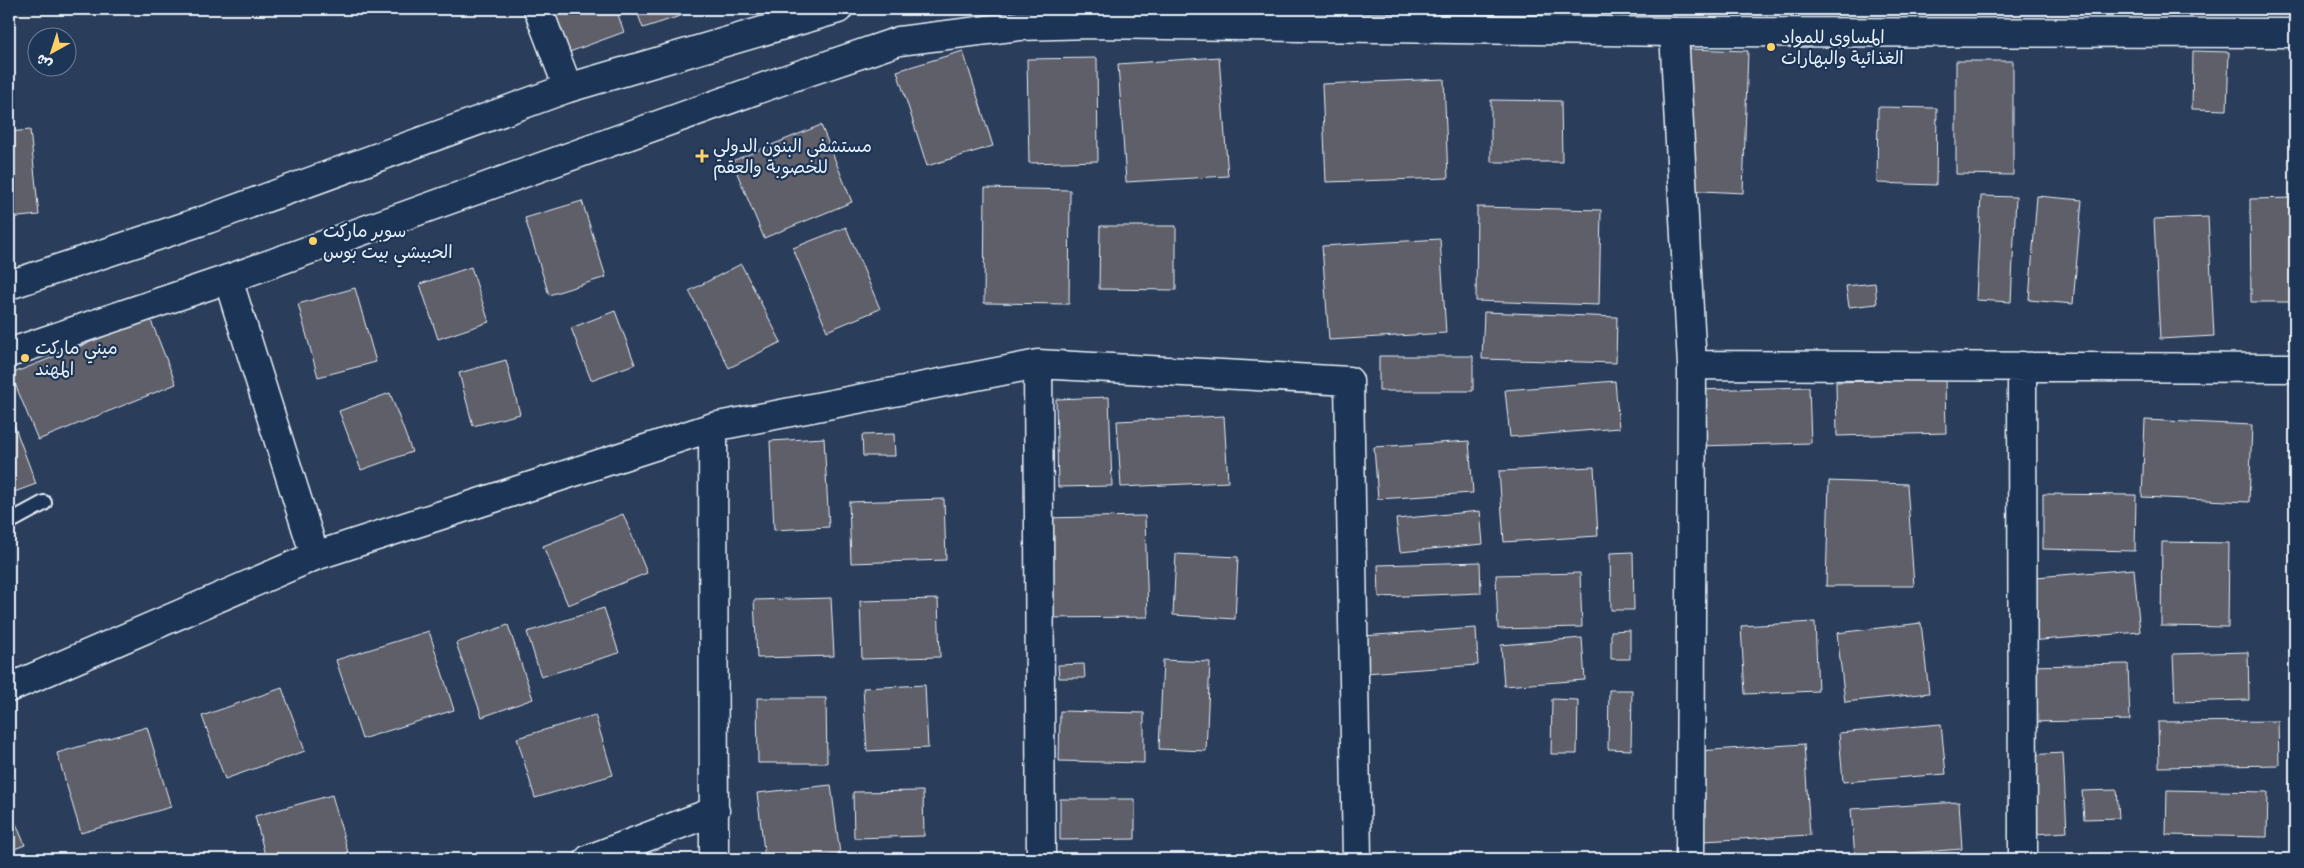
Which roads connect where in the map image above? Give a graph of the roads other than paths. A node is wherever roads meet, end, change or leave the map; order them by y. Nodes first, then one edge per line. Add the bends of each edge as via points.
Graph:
1 (538, 9) edge
2 (838, 9) edge
3 (1091, 16) edge
4 (1018, 17) edge
5 (1674, 32) junction
6 (2295, 33) edge
7 (568, 88) junction
8 (228, 279) junction
9 (9, 285) edge
10 (9, 353) edge
11 (1038, 364) junction
12 (1692, 365) junction
13 (2022, 366) junction
14 (2295, 368) edge
15 (713, 426) junction
16 (44, 503) dead end
17 (9, 522) edge
18 (315, 556) junction
19 (9, 688) edge
20 (715, 811) junction
21 (588, 859) edge
22 (714, 859) edge
23 (1041, 859) edge
24 (1357, 859) edge
25 (1690, 859) edge
26 (2023, 859) edge

1 - 7 street
2 - 7 street
3 - 4 street
3 - 5 street
4 - 8 street via 899,41
5 - 6 street
5 - 12 street
7 - 9 street via 208,219
8 - 10 street
8 - 18 street
11 - 15 street
11 - 23 street
11 - 24 street via 1349,381
12 - 13 street
12 - 25 street
13 - 14 street
13 - 26 street
15 - 18 street
15 - 20 street
16 - 17 lane
18 - 19 street
20 - 21 street
20 - 22 street

